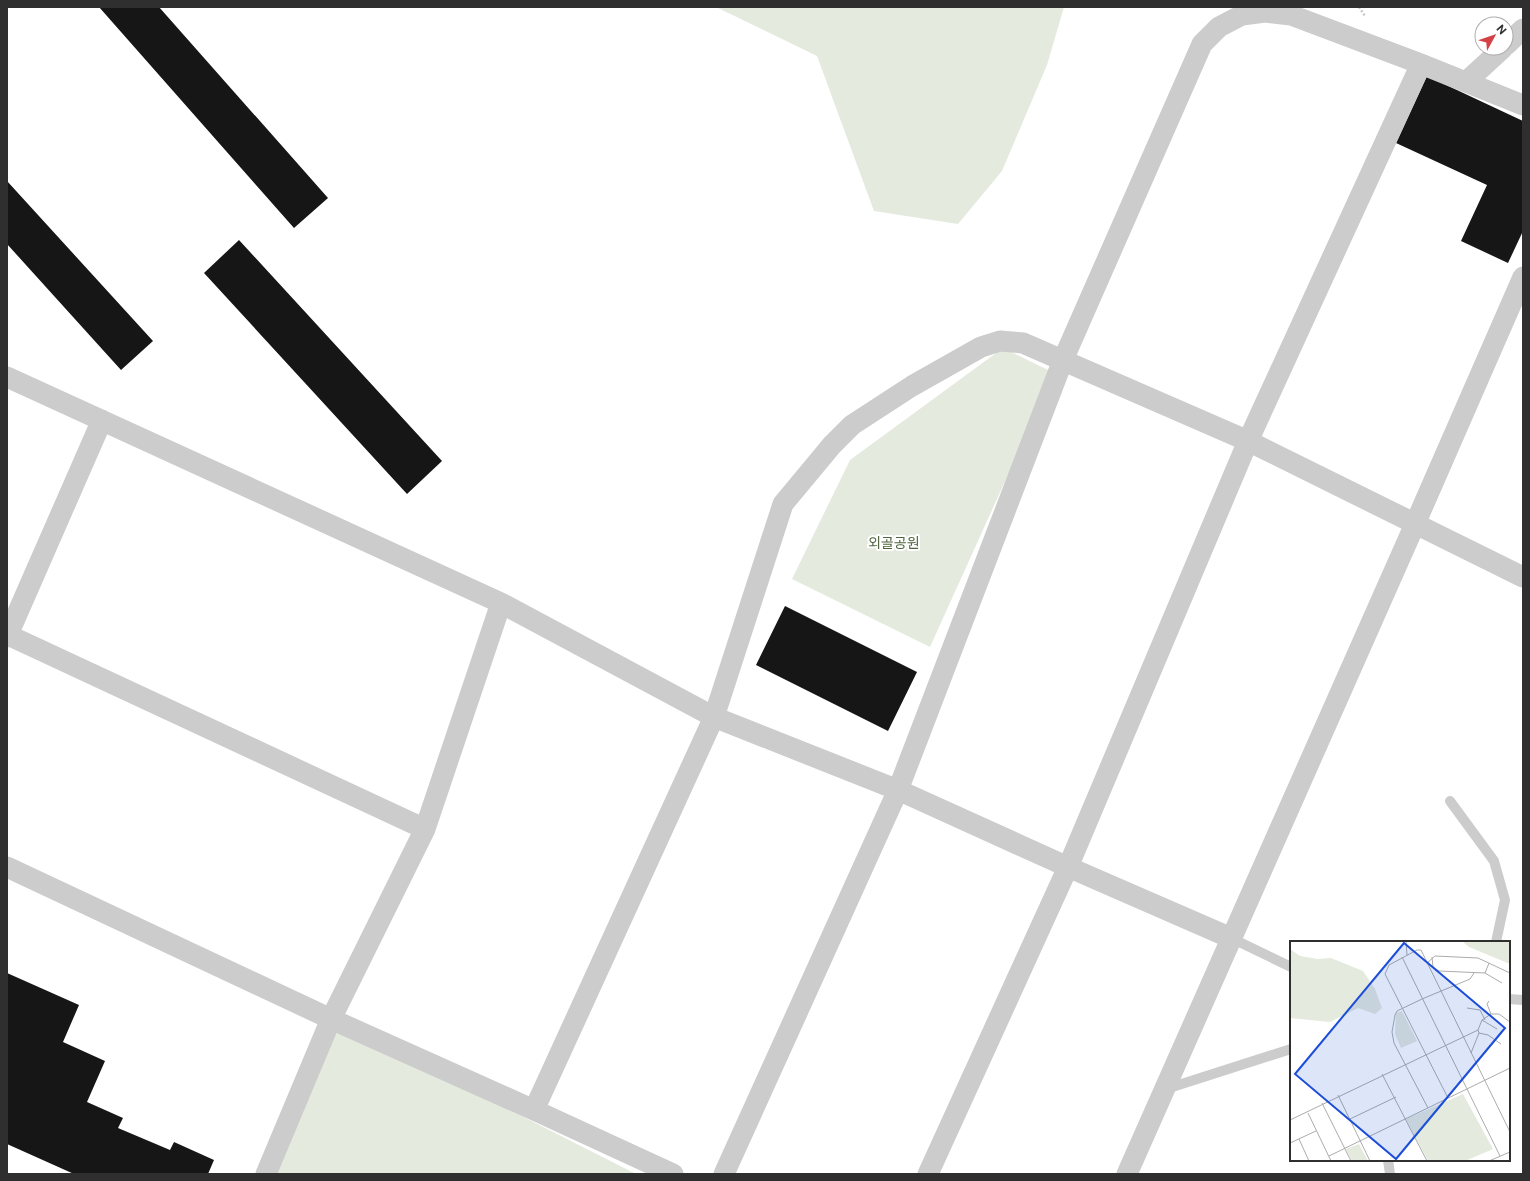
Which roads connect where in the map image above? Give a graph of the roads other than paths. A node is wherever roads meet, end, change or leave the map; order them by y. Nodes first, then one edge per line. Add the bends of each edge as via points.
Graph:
1 (1523, 29) edge
2 (1514, 37) edge
3 (1494, 56) edge
4 (1421, 64) junction
5 (1466, 82) junction
6 (1523, 105) edge
7 (1523, 277) edge
8 (1063, 360) junction
9 (7, 376) edge
10 (102, 420) junction
11 (1248, 441) junction
12 (1415, 524) junction
13 (1523, 577) edge
14 (501, 603) junction
15 (7, 636) edge
16 (714, 717) junction
17 (898, 790) junction
18 (1450, 801) dead end
19 (425, 829) junction
20 (7, 867) edge
21 (1068, 867) junction
22 (1231, 938) junction
23 (1496, 941) edge
24 (1290, 967) edge
25 (1510, 999) edge
26 (1523, 1000) edge
27 (331, 1019) junction
28 (1290, 1049) edge
29 (1164, 1090) junction
30 (534, 1110) junction
31 (1388, 1161) edge
32 (266, 1174) edge
33 (673, 1174) edge
34 (724, 1174) edge
35 (928, 1174) edge
36 (1127, 1174) edge
37 (1390, 1174) edge

1 - 2 street
3 - 5 street
4 - 5 street
4 - 8 street via 1291,15 1265,12 1242,15 1219,27 1202,44
4 - 11 street
5 - 6 street
7 - 12 street
8 - 11 street
8 - 16 street via 1023,343 1000,340 981,347 912,386 852,425 832,445 783,504
8 - 17 street
9 - 10 street
10 - 14 street
10 - 15 street
11 - 12 street
11 - 21 street
12 - 13 street
12 - 22 street
14 - 16 street
14 - 19 street
15 - 19 street
16 - 17 street
16 - 30 street
17 - 21 street
17 - 34 street
18 - 23 lane via 1494,861 1505,900
19 - 27 street
20 - 27 street
21 - 22 street
21 - 35 street
22 - 24 lane
22 - 29 street
25 - 26 lane
27 - 30 street
27 - 32 street
28 - 29 lane
29 - 36 street
30 - 33 street
31 - 37 lane

